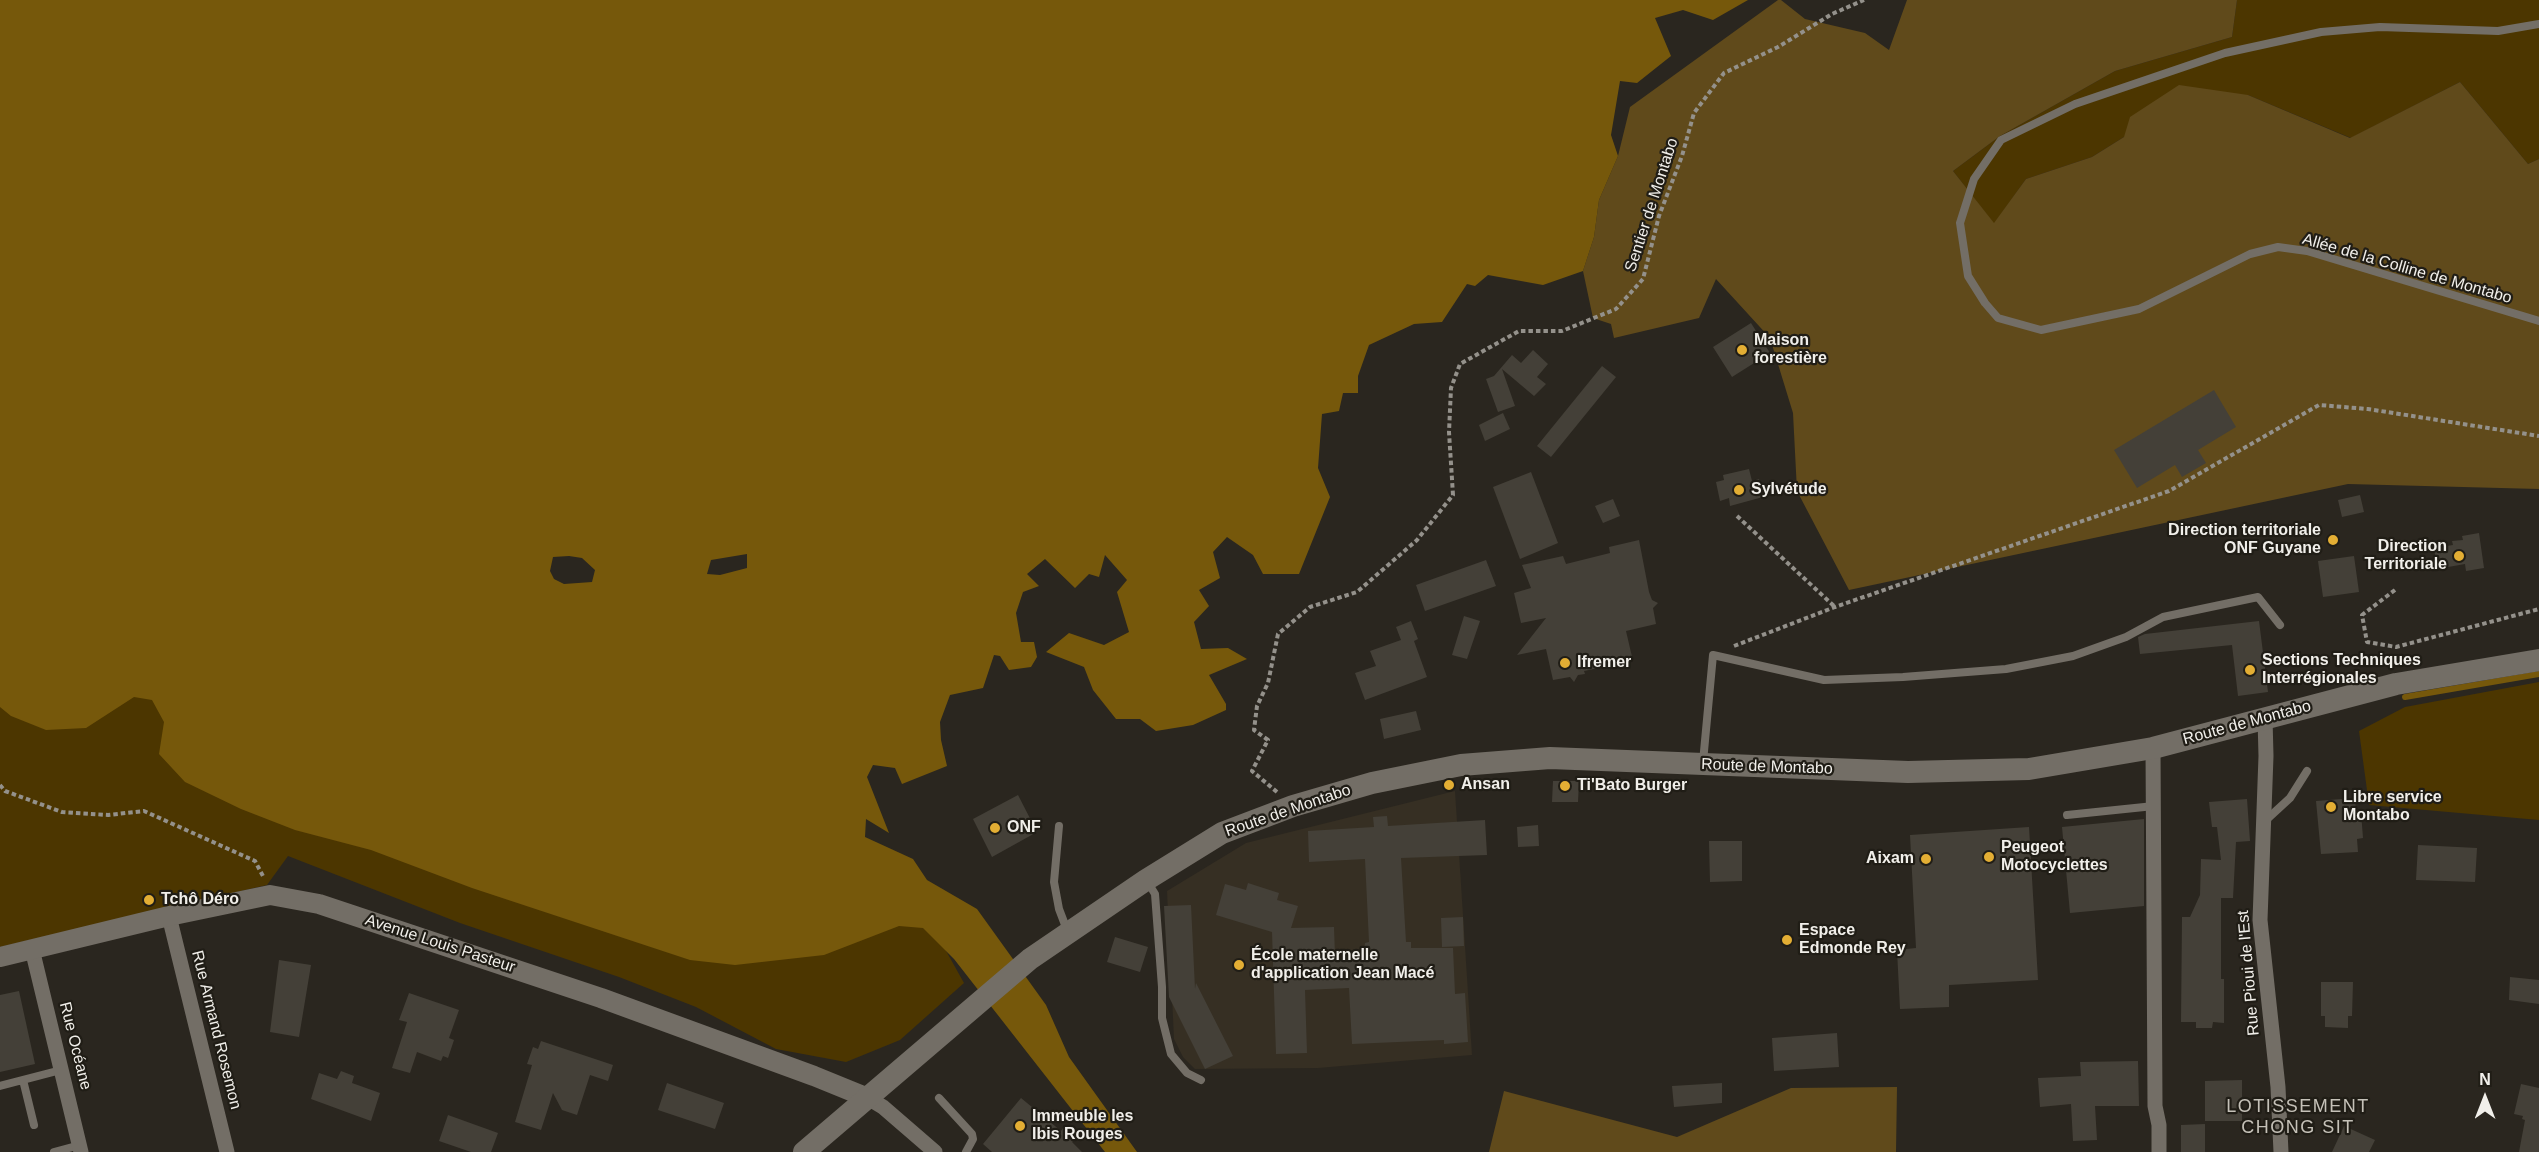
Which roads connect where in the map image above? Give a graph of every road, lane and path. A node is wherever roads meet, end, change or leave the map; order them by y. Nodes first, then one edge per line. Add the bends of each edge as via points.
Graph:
1 (1864, 0) edge
2 (2538, 22) edge
3 (2539, 321) edge
4 (2539, 436) edge
5 (1737, 516) dead end
6 (2395, 591) dead end
7 (1835, 606) junction
8 (2539, 609) edge
9 (2280, 625) dead end
10 (1713, 655) junction
11 (2539, 660) edge
12 (2265, 718) junction
13 (2153, 748) junction
14 (1702, 764) junction
15 (2307, 771) dead end
16 (0, 785) edge
17 (1293, 806) junction
18 (2154, 806) junction
19 (2067, 815) dead end
20 (2264, 822) junction
21 (1059, 826) dead end
22 (1146, 880) junction
23 (270, 895) junction
24 (169, 916) junction
25 (1068, 932) junction
26 (32, 950) junction
27 (0, 957) edge
28 (63, 1070) junction
29 (23, 1080) junction
30 (1201, 1080) dead end
31 (0, 1086) edge
32 (867, 1098) junction
33 (939, 1098) dead end
34 (34, 1125) dead end
35 (80, 1149) edge
36 (968, 1151) edge
37 (54, 1152) edge
38 (227, 1152) edge
39 (804, 1152) edge
40 (935, 1152) edge
41 (2159, 1152) edge
42 (2281, 1152) edge

1 - 17 path, Sentier de Montabo via 1724,73 1694,113 1659,216 1643,279 1616,309 1562,331 1519,331 1460,364 1451,388 1449,432 1454,495 1417,540 1357,592 1310,607 1278,634 1254,730 1268,740 1252,771
2 - 3 lane, Allée de la Colline de Montabo via 2498,31 2380,27 2321,32 2225,53 2075,104 2001,140 1974,179 1960,223 1968,276 1985,303 1998,318 2041,330 2139,309 2250,254 2278,247 2307,251
4 - 7 path via 2319,405 2169,491
5 - 7 path
6 - 8 path via 2362,615 2367,642 2396,647
7 - 10 path
9 - 10 lane via 2258,597 2163,617 2126,637 2073,656 2006,669 1903,677 1824,680
10 - 14 lane
11 - 12 main road, Route de Montabo via 2396,684
12 - 13 main road, Route de Montabo
12 - 20 street, Rue Pioui de l'Est
13 - 14 main road, Route de Montabo via 2029,769 1908,772
13 - 18 street
14 - 17 main road, Route de Montabo via 1550,758 1461,765 1372,783
15 - 20 lane via 2290,798
16 - 23 path via 4,791 62,812 108,815 144,811 255,861
17 - 22 main road, Route de Montabo via 1222,833
18 - 19 lane
18 - 41 street via 2155,1106
20 - 42 street, Rue Pioui de l'Est via 2260,920
21 - 25 lane via 1054,882
22 - 25 main road, Route de Montabo
22 - 30 lane via 1155,894 1162,1018 1171,1054 1187,1073
23 - 24 street, Avenue Louis Pasteur
23 - 32 street, Avenue Louis Pasteur via 319,904 578,990
24 - 26 street, Avenue Louis Pasteur
24 - 38 street, Rue Armand Rosemon
25 - 32 main road, Route de Montabo via 974,1005
26 - 27 street, Avenue Louis Pasteur
26 - 28 street, Rue Océane
28 - 29 lane
28 - 35 street, Rue Océane
29 - 31 lane
29 - 34 lane
32 - 39 main road
32 - 40 street
33 - 36 lane via 972,1134
35 - 37 lane

